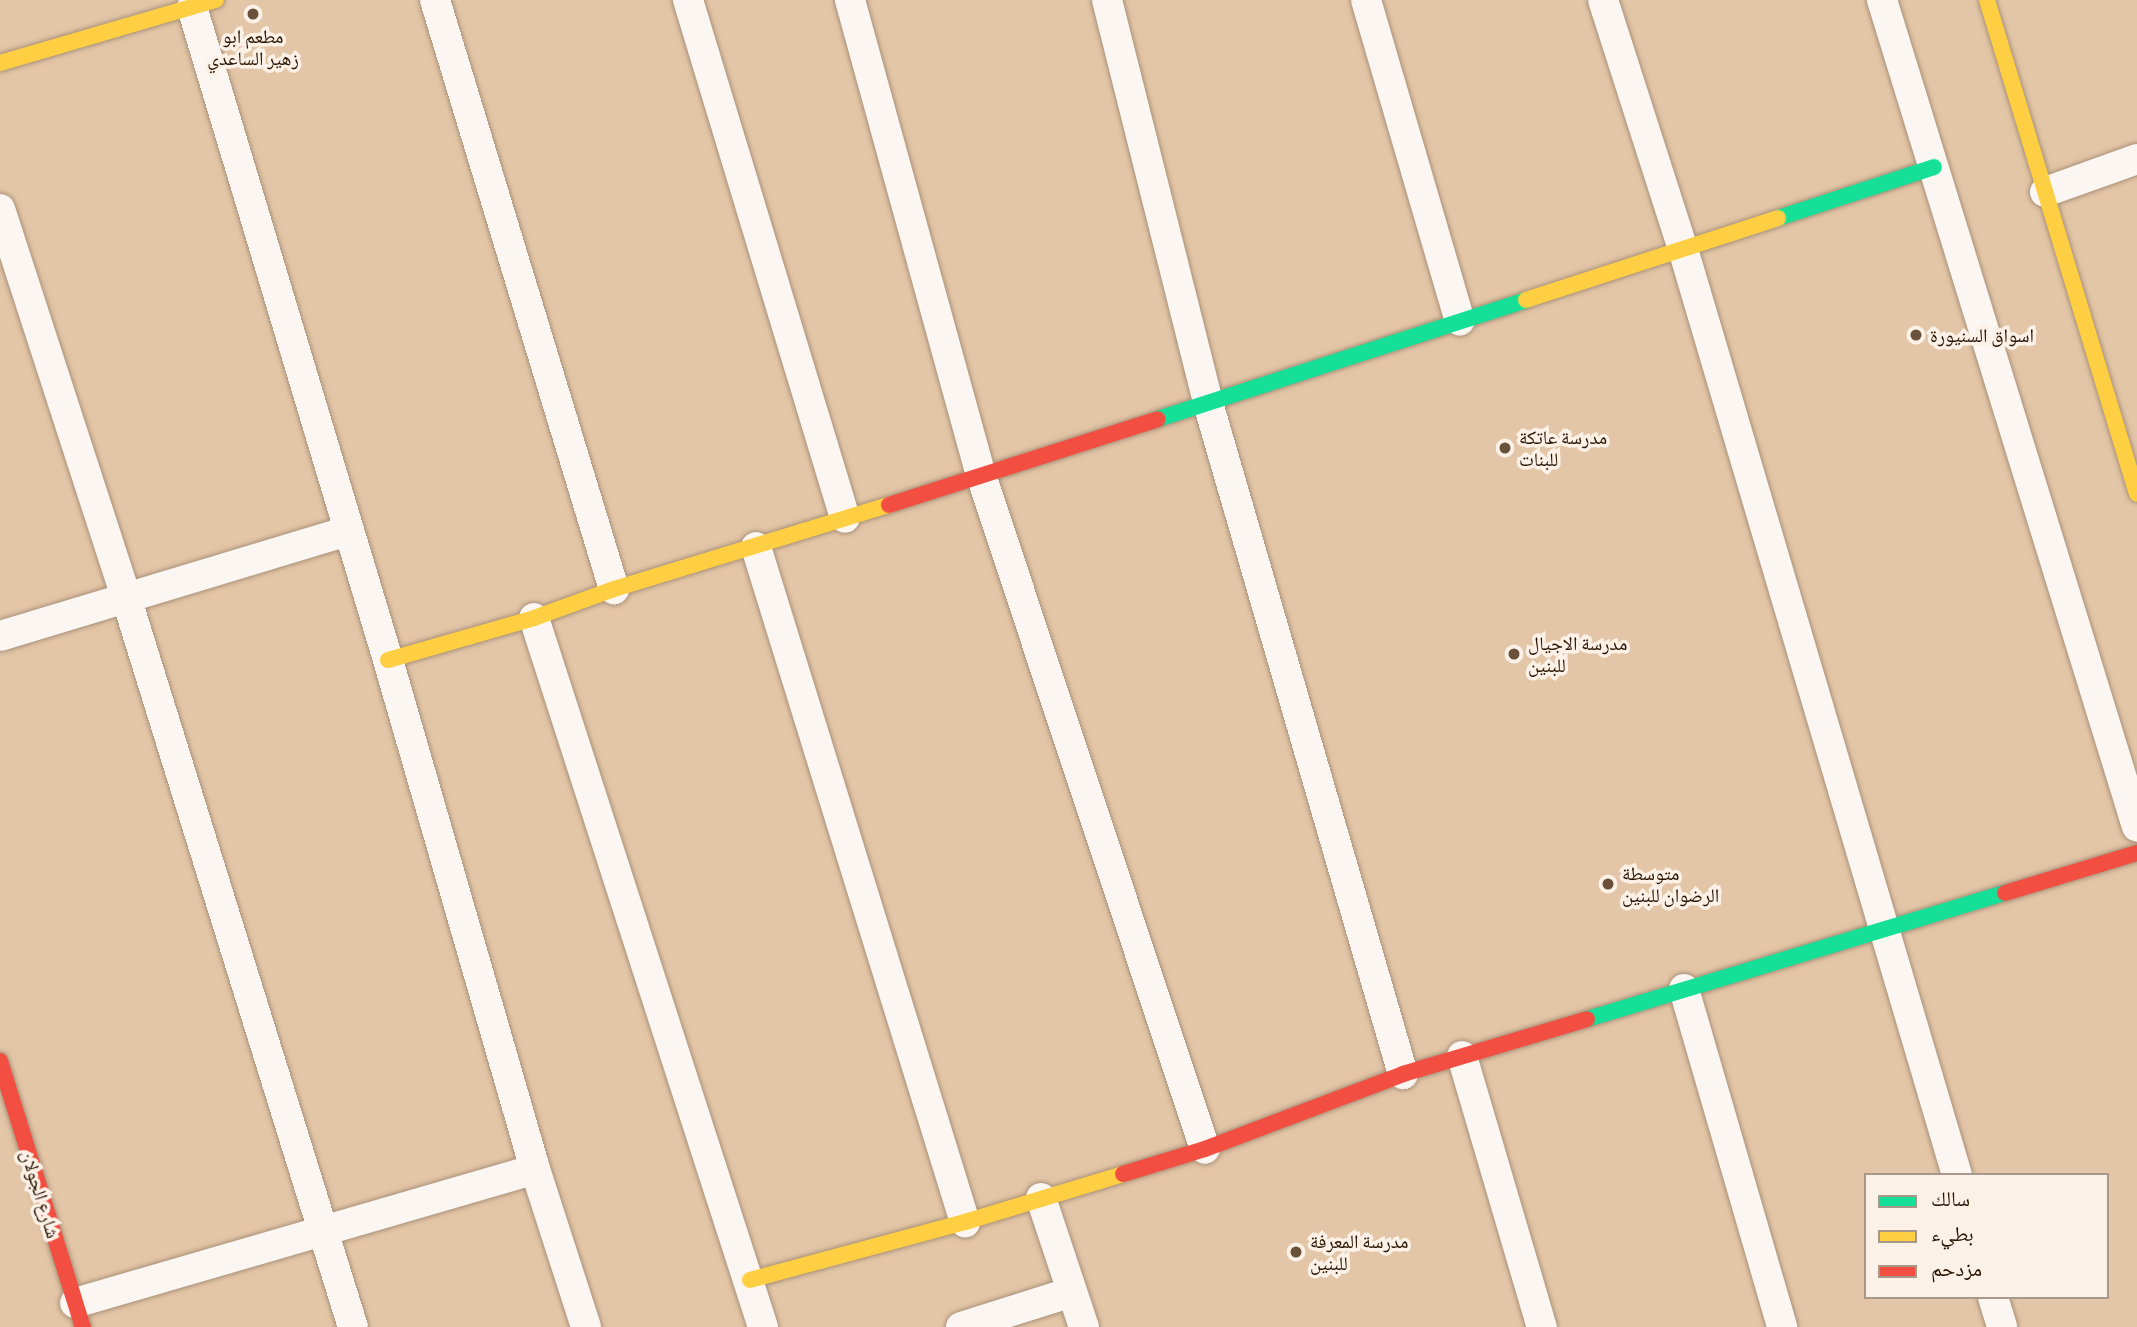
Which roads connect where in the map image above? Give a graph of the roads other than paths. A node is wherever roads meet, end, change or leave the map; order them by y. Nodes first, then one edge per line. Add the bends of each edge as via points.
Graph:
1 (435, 0) edge
2 (688, 0) edge
3 (850, 0) edge
4 (1107, 0) edge
5 (1366, 0) edge
6 (1603, 0) edge
7 (1882, 0) edge
8 (1987, 0) edge
9 (204, 4) edge
10 (0, 63) edge
11 (2137, 159) edge
12 (1934, 167) junction
13 (2045, 192) junction
14 (0, 209) edge
15 (1683, 249) junction
16 (1460, 320) junction
17 (1208, 403) junction
18 (981, 474) junction
19 (2137, 494) edge
20 (845, 518) junction
21 (347, 531) junction
22 (756, 547) junction
23 (614, 589) junction
24 (126, 597) junction
25 (534, 618) junction
26 (0, 636) edge
27 (388, 660) junction
28 (2137, 827) edge
29 (2137, 853) edge
30 (1884, 928) junction
31 (1684, 989) junction
32 (1462, 1056) junction
33 (0, 1061) edge
34 (1403, 1074) junction
35 (1205, 1149) junction
36 (535, 1169) junction
37 (1956, 1173) edge
38 (1041, 1198) junction
39 (965, 1222) junction
40 (323, 1229) junction
41 (750, 1280) junction
42 (1072, 1292) junction
43 (1994, 1299) edge
44 (79, 1315) edge
45 (353, 1327) edge
46 (586, 1327) edge
47 (763, 1327) edge
48 (961, 1327) edge
49 (1084, 1327) edge
50 (1542, 1327) edge
51 (1782, 1327) edge
52 (2002, 1327) edge

1 - 23 street
2 - 20 street
3 - 18 street
4 - 17 street
5 - 16 street
6 - 15 street
7 - 12 street
8 - 13 street
9 - 10 street
9 - 21 street
11 - 13 street
12 - 15 street
12 - 28 street
13 - 19 street
14 - 24 street
15 - 16 street
15 - 30 street
16 - 17 street
17 - 18 street
17 - 34 street
18 - 20 street
18 - 35 street
20 - 22 street
21 - 24 street
21 - 27 street
22 - 23 street
22 - 39 street
23 - 25 street
24 - 26 street
24 - 40 street
25 - 27 street
25 - 41 street
27 - 36 street
29 - 30 street
30 - 31 street
30 - 37 street
31 - 32 street
31 - 51 street
32 - 34 street
32 - 50 street
33 - 44 street, شارع الجولان
34 - 35 street
35 - 38 street
36 - 40 street
36 - 46 street
38 - 39 street
38 - 42 street
39 - 41 street
40 - 44 street
40 - 45 street
41 - 47 street
42 - 48 street
42 - 49 street
43 - 52 street

